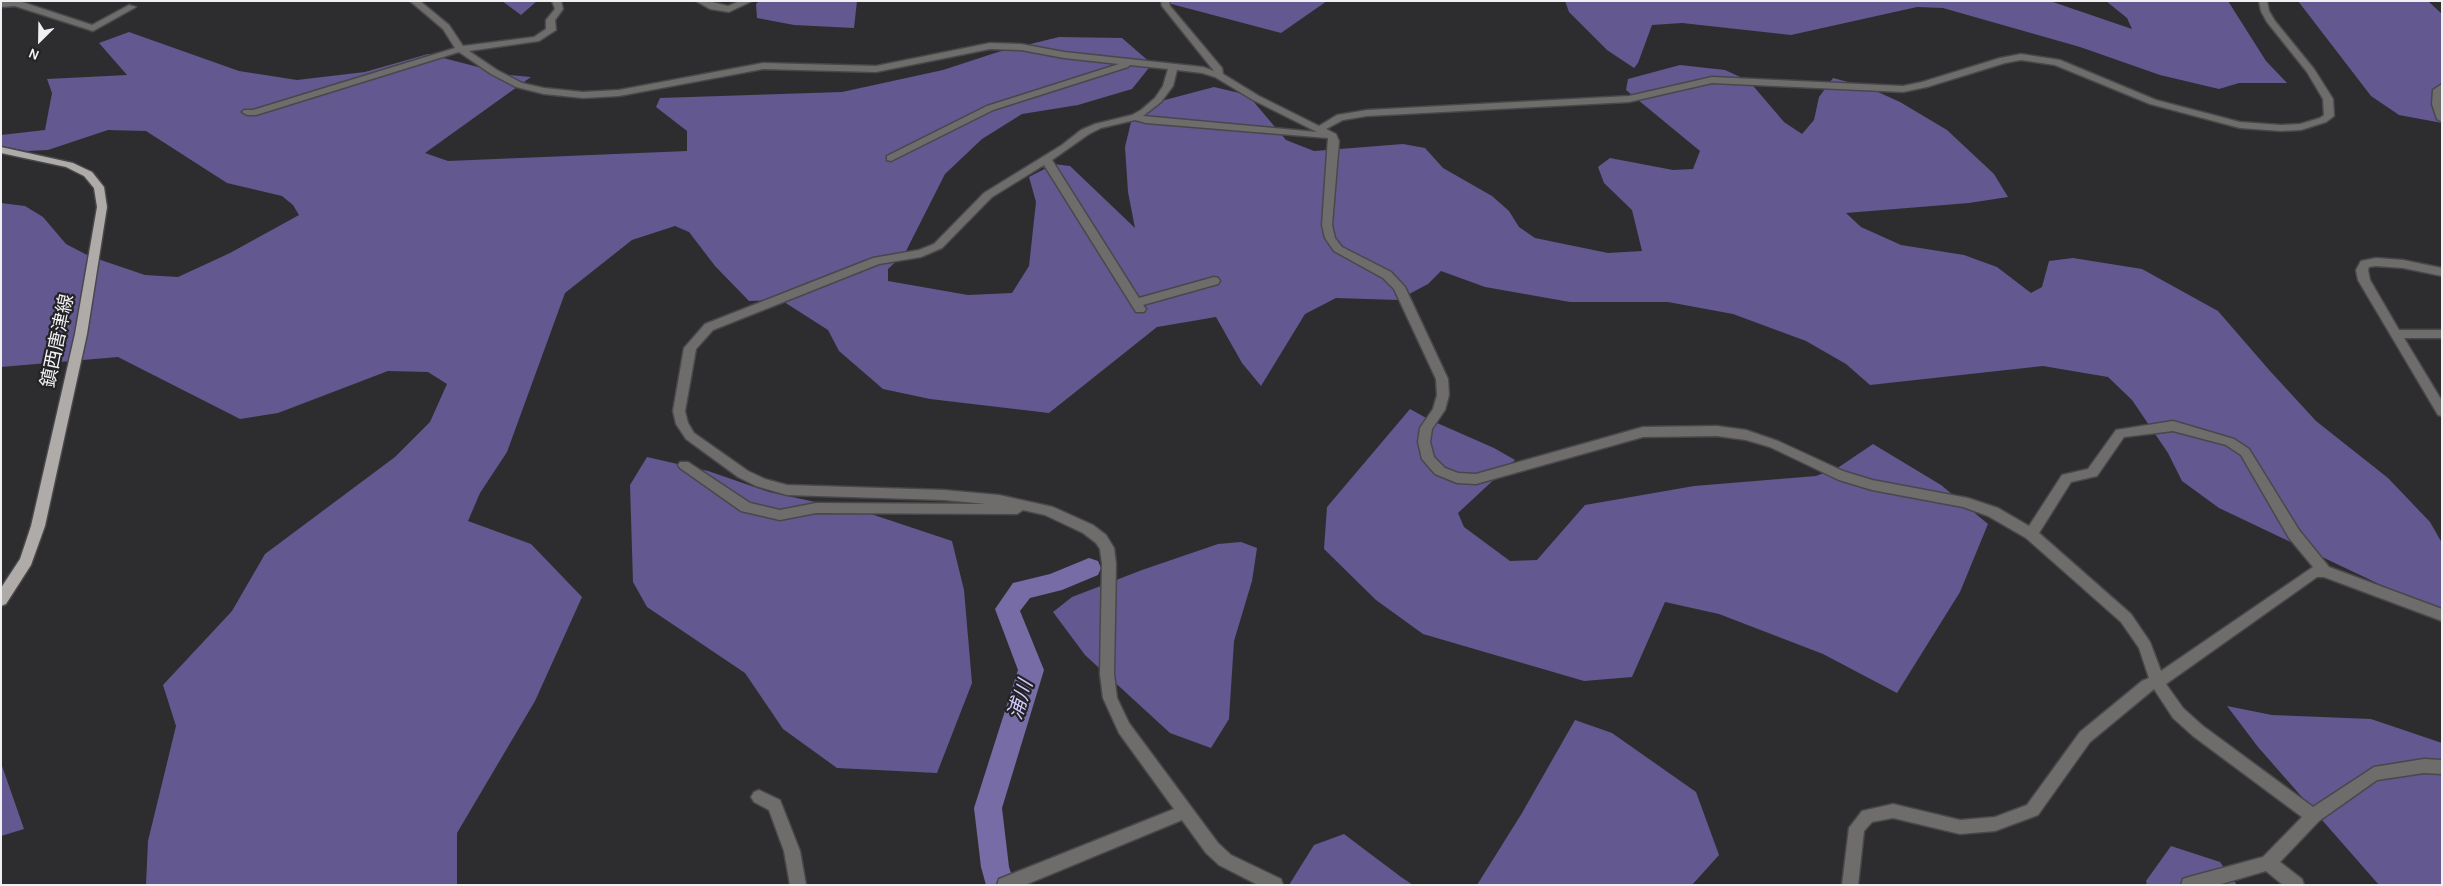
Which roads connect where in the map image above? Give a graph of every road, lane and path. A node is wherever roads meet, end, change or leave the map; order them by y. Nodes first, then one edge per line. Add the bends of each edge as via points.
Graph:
1 (414, 1) edge
2 (556, 1) edge
3 (700, 1) edge
4 (748, 1) edge
5 (1165, 1) edge
6 (2264, 1) edge
7 (1, 4) edge
8 (132, 7) dead end
9 (460, 49) junction
10 (1130, 63) junction
11 (1173, 68) junction
12 (1218, 75) junction
13 (2442, 87) edge
14 (246, 112) dead end
15 (1135, 117) junction
16 (2442, 120) edge
17 (1320, 129) junction
18 (1332, 136) junction
19 (1, 150) edge
20 (891, 158) dead end
21 (1046, 159) junction
22 (2442, 272) edge
23 (1214, 281) dead end
24 (2395, 334) junction
25 (2442, 334) edge
26 (2442, 412) edge
27 (684, 465) dead end
28 (1028, 505) junction
29 (2031, 534) junction
30 (2324, 571) junction
31 (1, 600) edge
32 (2442, 616) edge
33 (2157, 682) junction
34 (2442, 767) edge
35 (759, 797) dead end
36 (1184, 812) junction
37 (2313, 816) junction
38 (2268, 863) junction
39 (798, 885) edge
40 (1005, 885) edge
41 (1275, 885) edge
42 (1850, 885) edge
43 (2189, 885) edge
44 (2296, 885) edge

1 - 9 street via 446,27
2 - 9 street via 559,9 550,20 551,30 536,39
3 - 4 street via 729,9
5 - 12 street via 1219,70
6 - 17 street via 2271,22 2311,71 2328,99 2329,116 2323,120 2301,127 2240,125 2138,97 2057,62 2021,58 2003,60 1903,89 1712,80 1612,101 1367,113 1340,117
7 - 8 street via 15,3 51,12 93,28
9 - 10 street via 519,85 583,94 619,92 763,66 876,69 990,46 1021,47
9 - 14 street via 253,113
10 - 11 street
10 - 20 street via 990,108
11 - 12 street via 1203,70
11 - 15 street via 1168,86 1158,100
12 - 17 street via 1256,98
13 - 16 street via 2438,90 2437,104
15 - 18 street
15 - 21 street via 1085,132
17 - 18 street
18 - 29 street via 1327,225 1330,238 1338,249 1388,275 1399,287 1442,378 1443,395 1439,410 1426,428 1424,442 1428,459 1440,471 1457,478 1476,479 1643,432 1717,431 1746,435 1774,444 1839,475 1872,486 1963,502 1994,512
19 - 31 main road, 鎮西唐津線 via 69,165 88,174 99,187 102,207 81,334 38,526 26,561
21 - 23 street via 1138,306
21 - 28 street via 988,195 938,246 921,253 877,261 709,327 690,348 679,411 690,436 761,483 787,490 944,495
22 - 24 street via 2403,264 2365,264 2362,270 2364,280
24 - 25 street
24 - 26 street
27 - 28 street via 746,507 780,515 816,508 1019,509
28 - 36 street via 1088,529 1107,548 1107,674 1110,698 1124,728
29 - 30 street via 2068,478 2092,473 2120,433 2173,426 2230,442 2245,452 2294,534
29 - 33 street via 2126,618 2144,646
30 - 32 street
30 - 33 street via 2314,572
33 - 37 street via 2178,713 2198,731
33 - 42 street via 2147,685 2085,737 2032,810 1995,824 1960,827 1893,811 1868,816 1857,828
34 - 37 street via 2424,766 2374,774
35 - 39 street via 775,805 792,851
36 - 40 street
36 - 41 street via 1225,860
37 - 38 street
38 - 43 street
38 - 44 street

